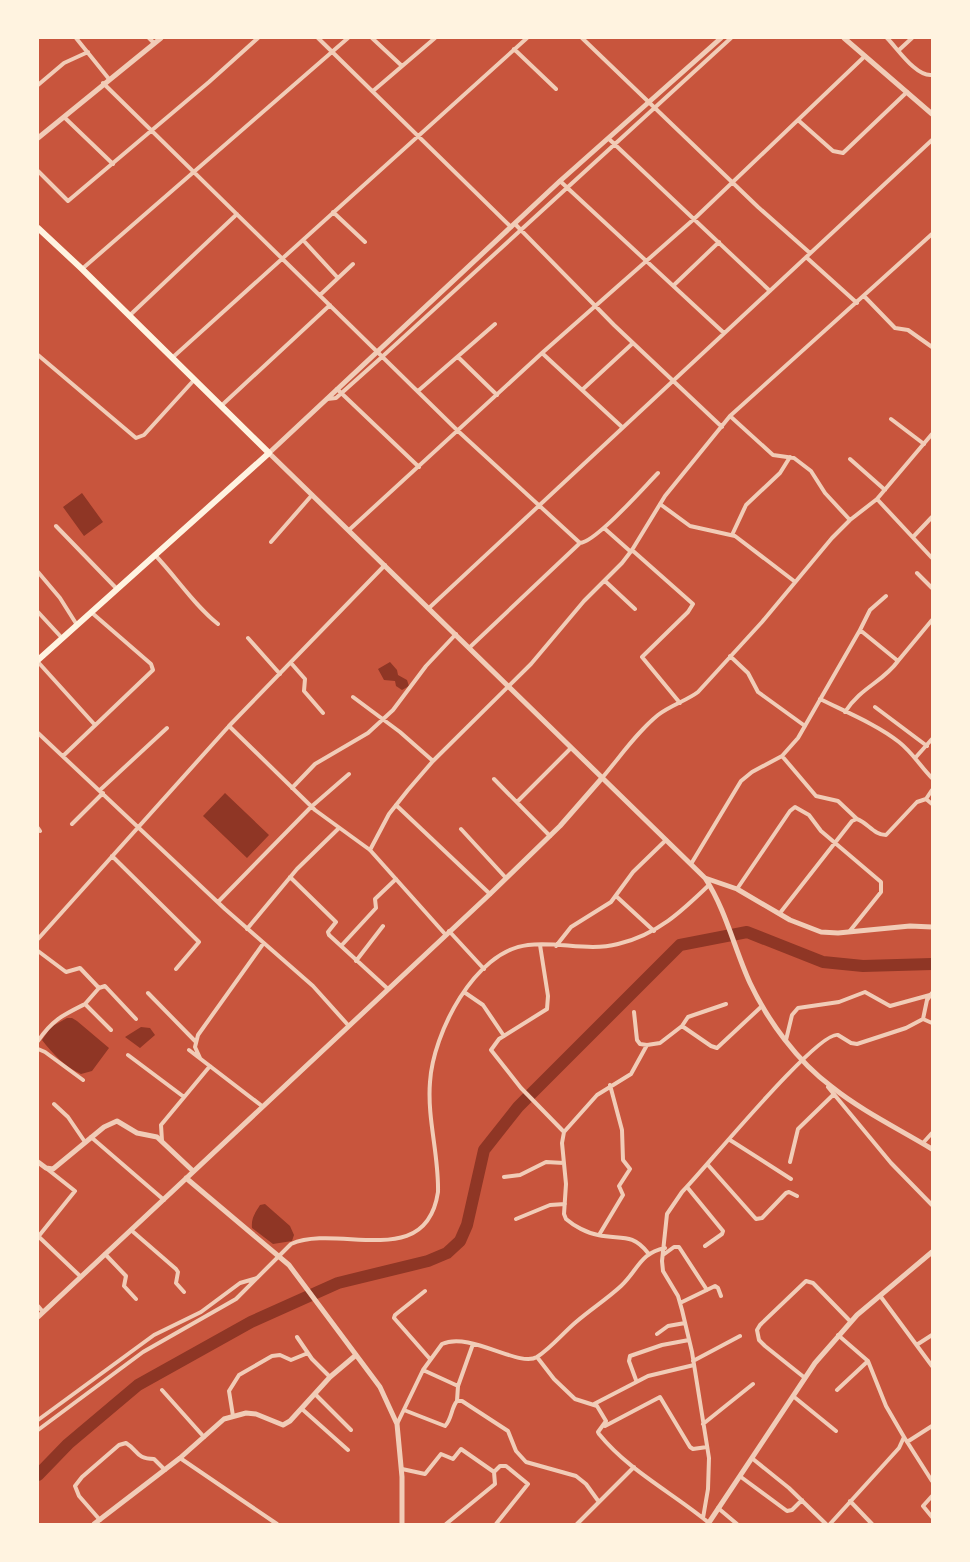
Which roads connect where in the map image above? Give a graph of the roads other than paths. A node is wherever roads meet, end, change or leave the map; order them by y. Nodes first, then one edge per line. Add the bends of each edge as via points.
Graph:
1 (76, 38) edge
2 (150, 38) edge
3 (161, 38) edge
4 (258, 38) edge
5 (318, 38) edge
6 (348, 38) edge
7 (372, 38) edge
8 (435, 38) edge
9 (527, 38) edge
10 (582, 38) edge
11 (721, 38) edge
12 (731, 38) edge
13 (844, 38) edge
14 (887, 38) edge
15 (912, 38) edge
16 (154, 43) junction
17 (514, 49) junction
18 (899, 50) junction
19 (332, 51) junction
20 (88, 52) junction
21 (865, 56) junction
22 (402, 66) junction
23 (932, 75) edge
24 (109, 79) junction
25 (103, 84) junction
26 (38, 85) edge
27 (556, 89) dead end
28 (373, 91) junction
29 (907, 92) junction
30 (652, 105) junction
31 (932, 114) edge
32 (64, 117) junction
33 (798, 120) junction
34 (151, 131) junction
35 (417, 136) junction
36 (38, 138) edge
37 (609, 139) junction
38 (932, 140) edge
39 (615, 144) junction
40 (113, 164) junction
41 (38, 171) edge
42 (194, 173) junction
43 (560, 181) junction
44 (734, 182) junction
45 (568, 188) junction
46 (333, 212) junction
47 (237, 214) junction
48 (694, 219) junction
49 (513, 226) junction
50 (38, 228) edge
51 (522, 231) junction
52 (932, 234) edge
53 (303, 240) junction
54 (366, 242) dead end
55 (719, 242) junction
56 (810, 253) junction
57 (806, 257) junction
58 (282, 259) junction
59 (647, 260) junction
60 (353, 264) dead end
61 (82, 269) junction
62 (338, 278) junction
63 (674, 285) junction
64 (770, 291) junction
65 (320, 295) junction
66 (864, 296) junction
67 (857, 303) junction
68 (330, 305) junction
69 (594, 306) junction
70 (130, 316) junction
71 (495, 324) dead end
72 (724, 332) junction
73 (633, 343) junction
74 (932, 347) edge
75 (378, 351) junction
76 (542, 353) junction
77 (38, 355) edge
78 (383, 356) junction
79 (458, 357) junction
80 (172, 358) junction
81 (194, 380) junction
82 (673, 380) junction
83 (582, 390) junction
84 (339, 391) junction
85 (418, 392) junction
86 (497, 395) junction
87 (221, 406) junction
88 (730, 416) junction
89 (891, 419) dead end
90 (622, 427) junction
91 (722, 427) junction
92 (458, 431) junction
93 (932, 435) edge
94 (924, 444) junction
95 (269, 453) junction
96 (790, 457) junction
97 (850, 460) dead end
98 (418, 467) junction
99 (658, 473) dead end
100 (885, 490) junction
101 (312, 495) junction
102 (877, 499) junction
103 (660, 504) junction
104 (538, 505) junction
105 (932, 517) edge
106 (850, 520) junction
107 (56, 526) dead end
108 (604, 528) junction
109 (349, 530) junction
110 (732, 536) junction
111 (914, 536) junction
112 (271, 542) dead end
113 (580, 543) junction
114 (632, 551) junction
115 (155, 555) junction
116 (932, 558) edge
117 (385, 565) junction
118 (38, 572) edge
119 (917, 574) dead end
120 (605, 581) junction
121 (794, 581) junction
122 (932, 588) edge
123 (117, 589) junction
124 (886, 596) dead end
125 (428, 608) junction
126 (634, 609) dead end
127 (38, 612) edge
128 (92, 612) junction
129 (932, 620) edge
130 (218, 624) dead end
131 (77, 625) junction
132 (860, 630) junction
133 (456, 634) junction
134 (62, 638) junction
135 (248, 638) dead end
136 (470, 648) junction
137 (730, 656) junction
138 (38, 661) edge
139 (898, 661) junction
140 (291, 663) junction
141 (280, 674) junction
142 (509, 686) junction
143 (353, 697) dead end
144 (820, 699) junction
145 (680, 703) junction
146 (875, 707) dead end
147 (844, 712) junction
148 (323, 713) dead end
149 (382, 718) junction
150 (95, 725) junction
151 (229, 726) junction
152 (805, 726) junction
153 (166, 728) dead end
154 (38, 732) edge
155 (932, 739) edge
156 (927, 746) junction
157 (571, 748) junction
158 (63, 756) junction
159 (782, 756) junction
160 (916, 756) junction
161 (433, 761) junction
162 (349, 774) dead end
163 (494, 778) dead end
164 (602, 778) junction
165 (932, 778) edge
166 (292, 788) junction
167 (932, 790) edge
168 (101, 792) junction
169 (926, 799) junction
170 (517, 802) junction
171 (932, 804) edge
172 (396, 805) junction
173 (311, 807) junction
174 (857, 819) junction
175 (72, 824) dead end
176 (139, 827) junction
177 (338, 829) junction
178 (461, 830) dead end
179 (550, 836) junction
180 (666, 840) junction
181 (836, 843) junction
182 (370, 850) junction
183 (112, 856) junction
184 (691, 864) junction
185 (290, 877) junction
186 (506, 878) junction
187 (705, 878) junction
188 (396, 879) junction
189 (709, 885) junction
190 (737, 888) junction
191 (490, 894) junction
192 (616, 896) junction
193 (218, 902) junction
194 (780, 913) junction
195 (383, 926) dead end
196 (932, 927) edge
197 (247, 929) junction
198 (654, 931) junction
199 (447, 932) junction
200 (849, 932) junction
201 (38, 938) edge
202 (263, 944) junction
203 (540, 945) junction
204 (341, 946) junction
205 (556, 946) junction
206 (38, 951) edge
207 (356, 960) junction
208 (176, 969) dead end
209 (484, 969) junction
210 (99, 988) junction
211 (388, 989) junction
212 (464, 992) junction
213 (148, 993) dead end
214 (931, 994) edge
215 (85, 1004) junction
216 (726, 1004) dead end
217 (762, 1006) junction
218 (634, 1012) dead end
219 (923, 1019) junction
220 (136, 1020) dead end
221 (932, 1023) edge
222 (348, 1025) junction
223 (682, 1026) junction
224 (111, 1030) dead end
225 (504, 1036) junction
226 (786, 1040) junction
227 (195, 1041) junction
228 (38, 1042) edge
229 (647, 1045) junction
230 (38, 1049) edge
231 (189, 1050) dead end
232 (128, 1055) dead end
233 (200, 1058) junction
234 (802, 1058) junction
235 (210, 1066) junction
236 (822, 1079) junction
237 (83, 1080) dead end
238 (610, 1085) junction
239 (834, 1094) junction
240 (184, 1097) junction
241 (54, 1104) dead end
242 (262, 1106) junction
243 (564, 1132) junction
244 (932, 1133) edge
245 (91, 1137) junction
246 (730, 1140) junction
247 (162, 1141) junction
248 (85, 1142) junction
249 (923, 1143) junction
250 (932, 1149) edge
251 (38, 1162) edge
252 (790, 1162) dead end
253 (564, 1163) junction
254 (708, 1165) junction
255 (46, 1168) junction
256 (193, 1170) junction
257 (504, 1176) dead end
258 (186, 1178) junction
259 (791, 1179) dead end
260 (687, 1187) junction
261 (796, 1196) dead end
262 (164, 1200) junction
263 (565, 1204) junction
264 (932, 1205) edge
265 (516, 1218) dead end
266 (131, 1230) junction
267 (599, 1235) junction
268 (38, 1236) edge
269 (705, 1246) dead end
270 (665, 1248) junction
271 (932, 1252) edge
272 (648, 1253) junction
273 (105, 1254) junction
274 (279, 1255) junction
275 (663, 1255) junction
276 (80, 1276) junction
277 (257, 1278) junction
278 (707, 1290) junction
279 (425, 1291) dead end
280 (184, 1292) dead end
281 (721, 1296) dead end
282 (882, 1297) junction
283 (136, 1299) dead end
284 (680, 1303) junction
285 (38, 1306) edge
286 (43, 1312) junction
287 (38, 1317) edge
288 (850, 1321) junction
289 (685, 1323) junction
290 (657, 1334) dead end
291 (838, 1335) junction
292 (932, 1335) edge
293 (740, 1336) dead end
294 (297, 1337) dead end
295 (689, 1340) junction
296 (473, 1344) junction
297 (918, 1344) junction
298 (308, 1353) junction
299 (356, 1355) junction
300 (537, 1357) junction
301 (430, 1359) junction
302 (868, 1361) junction
303 (693, 1363) junction
304 (932, 1366) edge
305 (423, 1370) junction
306 (330, 1377) junction
307 (805, 1378) junction
308 (636, 1380) junction
309 (753, 1384) dead end
310 (458, 1386) junction
311 (162, 1390) dead end
312 (836, 1390) dead end
313 (315, 1394) junction
314 (793, 1396) junction
315 (457, 1401) junction
316 (594, 1404) junction
317 (302, 1410) junction
318 (404, 1410) junction
319 (233, 1416) junction
320 (38, 1420) edge
321 (397, 1424) junction
322 (703, 1424) junction
323 (932, 1426) edge
324 (600, 1429) junction
325 (38, 1430) edge
326 (351, 1430) dead end
327 (836, 1431) dead end
328 (204, 1437) junction
329 (906, 1440) junction
330 (707, 1447) junction
331 (348, 1450) dead end
332 (180, 1458) junction
333 (753, 1459) junction
334 (634, 1467) junction
335 (402, 1469) junction
336 (165, 1470) junction
337 (494, 1472) junction
338 (741, 1477) junction
339 (932, 1481) edge
340 (932, 1496) edge
341 (802, 1500) junction
342 (850, 1501) junction
343 (599, 1502) junction
344 (718, 1508) junction
345 (932, 1517) edge
346 (703, 1518) junction
347 (100, 1520) junction
348 (94, 1524) edge
349 (277, 1524) edge
350 (402, 1524) edge
351 (446, 1524) edge
352 (496, 1524) edge
353 (577, 1524) edge
354 (708, 1524) edge
355 (738, 1524) edge
356 (828, 1524) edge
357 (872, 1524) edge

1 - 20 street
2 - 16 street
3 - 16 street
4 - 34 street
5 - 19 street
6 - 19 street
7 - 22 street
8 - 22 street
9 - 17 street
10 - 30 street
11 - 30 street
12 - 30 street
13 - 21 street
14 - 18 street
15 - 18 street
16 - 24 street
17 - 27 street
17 - 35 street
18 - 23 street via 918,70
19 - 28 street
19 - 42 street
20 - 24 street
20 - 26 street via 64,63
21 - 29 street
21 - 33 street
22 - 28 street
24 - 25 street
25 - 32 street
25 - 34 street
28 - 35 street
29 - 31 street
29 - 33 street via 843,153 833,151
30 - 37 street
30 - 39 street
30 - 44 street
32 - 36 street
32 - 40 street
33 - 44 street
34 - 40 street
34 - 42 street
35 - 46 street
35 - 49 street
37 - 39 street
37 - 43 street
38 - 56 street
39 - 45 street
39 - 48 street
40 - 41 street via 68,201
42 - 47 street
42 - 61 street
43 - 45 street
43 - 49 street
44 - 48 street
44 - 56 street
45 - 51 street
45 - 59 street
46 - 53 street
46 - 54 street
47 - 58 street
47 - 70 street
48 - 55 street
48 - 59 street
49 - 51 street
49 - 75 street
50 - 61 main road
51 - 69 street
51 - 78 street
52 - 66 street
53 - 58 street
53 - 62 street
55 - 63 street
55 - 64 street
56 - 57 street
57 - 64 street
57 - 67 street
58 - 65 street
58 - 80 street
59 - 63 street
59 - 69 street
60 - 62 street
61 - 70 main road
62 - 65 street
63 - 72 street
64 - 72 street
65 - 68 street
66 - 67 street
66 - 74 street via 895,328 908,330
67 - 88 street
68 - 75 street
68 - 87 street
69 - 73 street
69 - 76 street
70 - 80 main road
71 - 79 street
72 - 82 street
73 - 82 street
73 - 83 street
75 - 78 street
75 - 84 street
76 - 83 street
76 - 86 street
77 - 81 street via 136,438 144,435
78 - 84 street
78 - 85 street
79 - 85 street
79 - 86 street
80 - 81 main road
81 - 87 main road
82 - 90 street
82 - 91 street
83 - 90 street
84 - 95 street
84 - 98 street
85 - 92 street
86 - 92 street
87 - 95 main road
88 - 91 street
88 - 96 street via 773,455
89 - 94 street
90 - 104 street
91 - 103 street
92 - 98 street
92 - 104 street
93 - 94 street
94 - 100 street
95 - 101 street
95 - 115 main road
96 - 106 street via 811,471 829,498
96 - 110 street via 780,473 746,505
97 - 100 street
98 - 109 street
99 - 108 street
100 - 102 street
101 - 109 street
101 - 112 street
102 - 106 street
102 - 111 street
103 - 110 street via 690,526
103 - 114 street
104 - 113 street
104 - 125 street
105 - 111 street
106 - 121 street
107 - 123 street
108 - 113 street
108 - 114 street
109 - 117 street
110 - 121 street
111 - 116 street
113 - 136 street
114 - 120 street
114 - 145 street via 693,604 642,657
115 - 123 main road
115 - 130 street via 183,585 199,609
117 - 125 street
117 - 140 street
118 - 131 street
119 - 122 street
120 - 126 street
120 - 142 street
121 - 137 street
123 - 128 main road
124 - 132 street via 870,610
125 - 133 street
127 - 134 street
128 - 131 main road
128 - 150 street via 153,668
129 - 139 street
131 - 134 main road
132 - 139 street
132 - 144 street
133 - 136 street
133 - 149 street
134 - 138 main road
135 - 141 street
136 - 142 street
137 - 145 street via 698,692
137 - 152 street via 748,673 758,692
138 - 150 street
139 - 147 street via 886,674 855,696
140 - 141 street
140 - 148 street via 305,679 304,691
141 - 151 street
142 - 157 street
142 - 161 street
143 - 149 street
144 - 147 street
144 - 152 street
145 - 164 street via 669,707 650,722
146 - 156 street
147 - 160 street via 897,740
149 - 161 street
149 - 166 street via 368,733 315,764
150 - 158 street
151 - 166 street
151 - 176 street
152 - 159 street
153 - 168 street
154 - 158 street
155 - 156 street
156 - 160 street
157 - 164 street
157 - 170 street
158 - 168 street
159 - 174 street via 816,796 838,801
159 - 184 street via 741,781
160 - 165 street via 920,767
161 - 172 street
162 - 173 street
163 - 170 street
164 - 179 street
164 - 180 street
166 - 173 street
167 - 169 street
168 - 175 street
168 - 176 street
169 - 171 street
169 - 174 street via 917,802 886,834 876,832
170 - 179 street
172 - 182 street
172 - 191 street
173 - 177 street
173 - 193 street
174 - 181 street
176 - 183 street
176 - 193 street
177 - 182 street
177 - 185 street
178 - 186 street
179 - 186 street
180 - 184 street
180 - 192 street via 634,872
181 - 190 street via 809,815 793,808
181 - 194 street
181 - 200 street via 881,882 882,887
182 - 188 street
183 - 201 street
183 - 208 street via 199,942
184 - 187 street
185 - 197 street
185 - 204 street via 336,922 328,932
186 - 191 street
187 - 189 street
187 - 190 street
188 - 199 street
188 - 204 street via 375,899 376,908
189 - 198 street via 676,918
189 - 217 street
190 - 194 street
191 - 199 street
192 - 198 street
192 - 205 street via 604,909 572,927
193 - 197 street
194 - 200 street via 821,932
195 - 207 street
196 - 200 street
197 - 202 street
198 - 205 street via 618,944 594,948
199 - 209 street
199 - 211 street
202 - 222 street via 313,986
202 - 227 street
203 - 205 street
203 - 209 street via 513,948
203 - 225 street via 549,1004 544,1013
204 - 207 street
206 - 210 street via 66,972 80,968
207 - 211 street
209 - 212 street
210 - 215 street
210 - 220 street via 105,986
211 - 222 street
212 - 225 street via 483,1005
212 - 274 street via 439,1041 430,1082 438,1180 436,1205 428,1220 403,1237 301,1240
213 - 227 street
214 - 219 street
214 - 226 street via 890,1006 866,992 839,1002 798,1008 792,1015
215 - 224 street
215 - 228 street via 58,1017
216 - 223 street via 688,1017
217 - 223 street via 717,1048
217 - 226 street
218 - 229 street via 637,1040
219 - 221 street
219 - 234 street via 857,1044 834,1034
222 - 242 street
223 - 229 street via 660,1043
225 - 243 street via 491,1050 521,1088
226 - 234 street
227 - 233 street
229 - 238 street via 631,1074
230 - 237 street
231 - 233 street
232 - 240 street
233 - 235 street
234 - 236 street
234 - 246 street
235 - 240 street
235 - 242 street
236 - 239 street
236 - 249 street
238 - 243 street
238 - 267 street via 622,1130 623,1160 630,1169 619,1186 624,1195
239 - 252 street via 798,1129
239 - 264 street via 891,1163
240 - 247 street via 161,1125
241 - 248 street via 68,1117
242 - 256 street
243 - 253 street
244 - 249 street
245 - 247 street via 117,1121 137,1133
245 - 248 street
245 - 262 street
246 - 254 street
246 - 259 street
247 - 256 street
248 - 255 street via 58,1166
249 - 250 street
251 - 255 street
253 - 257 street via 546,1162 520,1175
253 - 263 street
254 - 260 street
254 - 261 street via 756,1219 762,1218 786,1193
255 - 268 street via 75,1191
256 - 258 street
258 - 262 street
258 - 274 street
260 - 269 street via 723,1231
260 - 270 street via 667,1214
262 - 266 street
263 - 265 street via 550,1205
263 - 267 street via 566,1218
266 - 273 street
266 - 280 street via 176,1269 176,1283
267 - 272 street via 633,1239
268 - 276 street
270 - 272 street
270 - 275 street
271 - 282 street
272 - 300 street via 622,1286
273 - 276 street
273 - 283 street via 126,1276 124,1286
274 - 277 street
274 - 299 street via 290,1265
275 - 278 street via 679,1247
275 - 284 street via 663,1271
276 - 286 street
277 - 320 street via 240,1284 201,1312 154,1335
277 - 325 street via 236,1299 143,1352
278 - 281 street via 715,1286
278 - 284 street
279 - 301 street via 394,1318
282 - 288 street
282 - 297 street
284 - 289 street
285 - 286 street
286 - 287 street
288 - 291 street
288 - 307 street via 813,1283 806,1281 760,1325 757,1330 759,1340
289 - 290 street via 668,1326
289 - 295 street
291 - 302 street
291 - 307 street
292 - 297 street
293 - 303 street
294 - 298 street
295 - 303 street
295 - 308 street via 630,1356
296 - 300 street via 524,1360
296 - 301 street via 448,1341
296 - 310 street
297 - 304 street
298 - 306 street
298 - 319 street via 291,1360 272,1356 239,1375 229,1391
299 - 306 street
299 - 321 street via 380,1387
300 - 316 street via 575,1399
301 - 305 street
302 - 312 street
302 - 329 street via 886,1406
303 - 308 street
303 - 322 street
305 - 310 street
305 - 318 street
306 - 313 street
307 - 314 street
308 - 316 street
309 - 322 street
310 - 315 street
311 - 328 street
313 - 317 street
313 - 326 street
314 - 327 street
314 - 333 street
315 - 318 street via 445,1426
315 - 343 street via 462,1401 508,1431 516,1451 526,1462 576,1476
316 - 324 street via 606,1418
317 - 319 street via 282,1425 256,1414
317 - 331 street
318 - 321 street
319 - 328 street via 224,1419
321 - 335 street
322 - 330 street
323 - 329 street
324 - 330 street via 660,1397 690,1448
324 - 334 street via 601,1437
328 - 332 street
329 - 339 street
329 - 342 street
330 - 346 street via 710,1472
332 - 336 street
332 - 349 street
333 - 338 street
333 - 341 street
334 - 343 street
334 - 346 street
335 - 337 street via 424,1474 441,1454 453,1458 461,1449
335 - 350 street
336 - 347 street
336 - 347 street via 154,1459 139,1456 126,1443 119,1445 75,1486 79,1496
337 - 351 street via 495,1484
337 - 352 street via 502,1465 528,1484
338 - 341 street via 787,1512
338 - 344 street
340 - 345 street via 923,1506
341 - 356 street
342 - 356 street
342 - 357 street
343 - 353 street
344 - 354 street
344 - 355 street
346 - 354 street
347 - 348 street

